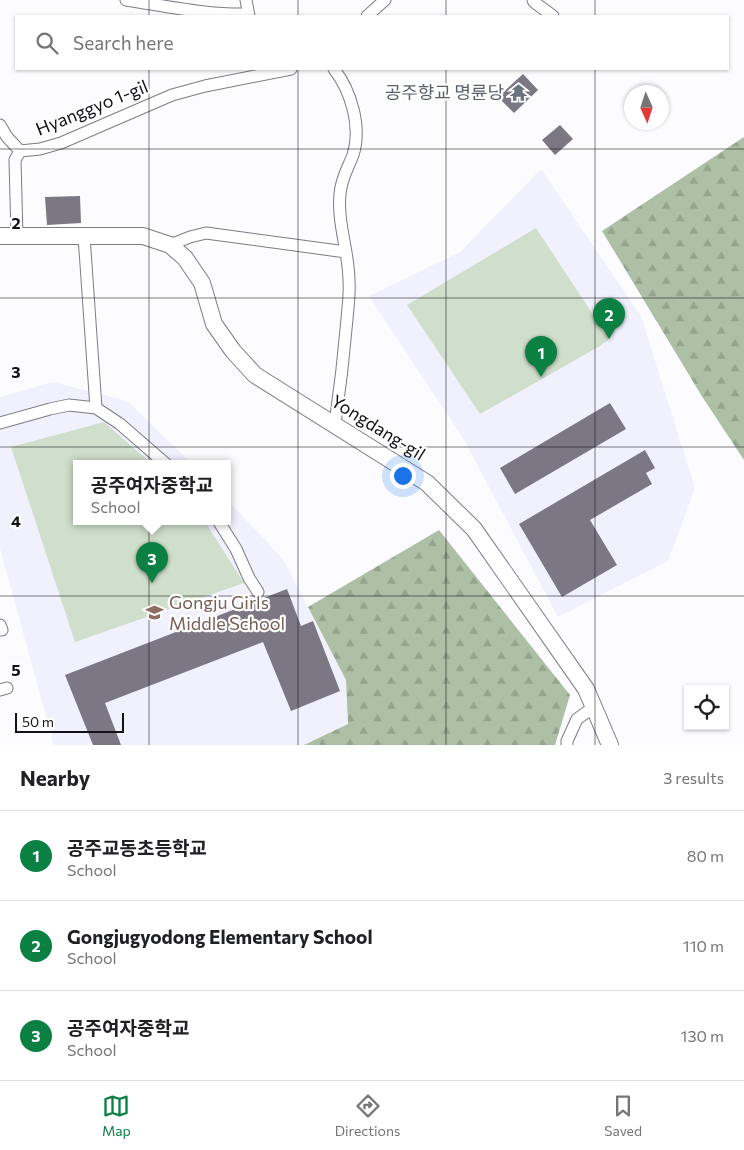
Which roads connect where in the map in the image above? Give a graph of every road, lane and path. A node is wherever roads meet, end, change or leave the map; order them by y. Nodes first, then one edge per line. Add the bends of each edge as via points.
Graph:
1 (126, 0) edge
2 (246, 0) edge
3 (385, 0) edge
4 (533, 0) edge
5 (248, 15) edge
6 (368, 15) edge
7 (552, 15) edge
8 (278, 70) edge
9 (335, 70) edge
10 (264, 71) edge
11 (0, 125) edge
12 (20, 151) junction
13 (0, 236) edge
14 (17, 236) junction
15 (84, 236) junction
16 (170, 244) junction
17 (346, 252) junction
18 (96, 408) junction
19 (0, 423) edge
20 (335, 424) junction
21 (161, 460) edge
22 (220, 525) edge
23 (258, 592) dead end
24 (0, 625) edge
25 (0, 630) edge
26 (594, 707) junction
27 (567, 745) edge
28 (610, 745) edge

1 - 5 street
2 - 5 street
3 - 6 street
4 - 7 street
8 - 10 street, Hyanggyo 1-gil
9 - 17 street via 352,106 357,136 340,194
10 - 12 street, Hyanggyo 1-gil via 172,95 61,143 40,150
11 - 12 street
12 - 14 street, Hyanggyo 1-gil via 15,160
13 - 14 street, Yongdang-gil
14 - 15 street, Yongdang-gil
15 - 16 street, Yongdang-gil via 143,236
15 - 18 street
16 - 17 street via 206,233
16 - 20 street, Yongdang-gil via 185,258 202,283 214,324 232,351 255,375
17 - 20 street via 350,281
18 - 19 street via 69,405
18 - 21 street
20 - 26 street, Yongdang-gil via 427,483 474,529 586,689
22 - 23 street
24 - 25 street
26 - 27 street via 577,719
26 - 28 street, Yongdang-gil

